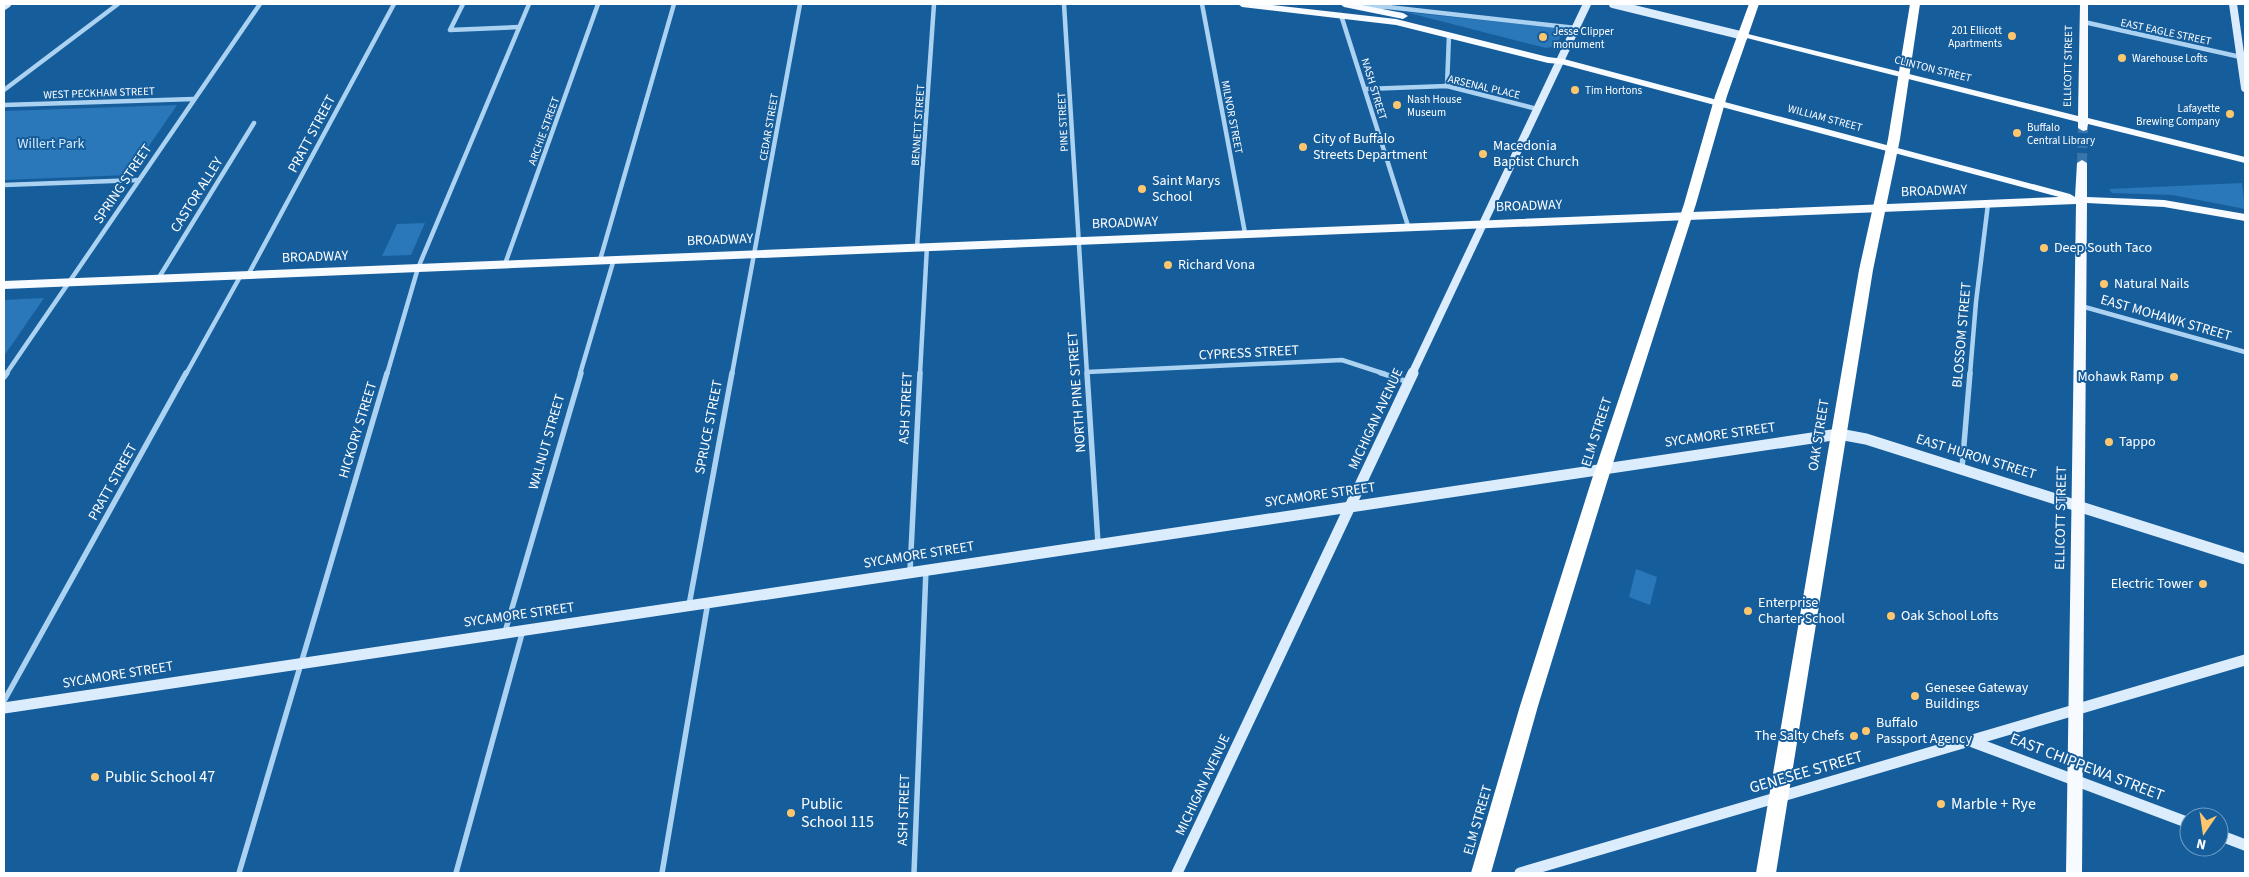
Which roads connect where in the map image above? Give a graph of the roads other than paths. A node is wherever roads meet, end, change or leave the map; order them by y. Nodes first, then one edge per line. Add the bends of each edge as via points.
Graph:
1 (7, 4) edge
2 (118, 4) edge
3 (260, 4) edge
4 (394, 4) edge
5 (463, 4) edge
6 (529, 4) edge
7 (598, 4) edge
8 (674, 4) edge
9 (800, 4) edge
10 (934, 4) edge
11 (1064, 4) edge
12 (1202, 4) edge
13 (1242, 4) edge
14 (1344, 4) edge
15 (1587, 4) edge
16 (1614, 4) edge
17 (1754, 4) edge
18 (1915, 4) edge
19 (2084, 4) edge
20 (2234, 4) edge
21 (4, 6) edge
22 (1358, 6) junction
23 (1341, 15) junction
24 (2084, 22) junction
25 (519, 27) junction
26 (1576, 28) junction
27 (1449, 35) junction
28 (1744, 36) junction
29 (2243, 58) edge
30 (1560, 61) junction
31 (1904, 75) junction
32 (1447, 86) junction
33 (2245, 88) edge
34 (1365, 89) junction
35 (4, 90) edge
36 (194, 99) junction
37 (1719, 102) junction
38 (4, 105) edge
39 (1538, 109) junction
40 (254, 123) dead end
41 (2083, 124) junction
42 (1892, 149) junction
43 (2245, 160) edge
44 (2082, 163) tunnel mouth
45 (139, 180) junction
46 (4, 185) edge
47 (2082, 200) junction
48 (1988, 204) junction
49 (1878, 208) junction
50 (1686, 216) junction
51 (2245, 218) edge
52 (1484, 223) junction
53 (1408, 226) junction
54 (1244, 233) junction
55 (1078, 240) junction
56 (922, 246) junction
57 (754, 254) junction
58 (614, 259) junction
59 (600, 260) junction
60 (505, 264) junction
61 (418, 268) junction
62 (245, 275) junction
63 (158, 278) junction
64 (69, 282) junction
65 (4, 285) edge
66 (2081, 306) junction
67 (2245, 352) edge
68 (1088, 372) junction
69 (4, 376) edge
70 (1409, 382) junction
71 (1839, 434) junction
72 (1605, 467) junction
73 (1962, 468) junction
74 (1351, 506) junction
75 (2078, 506) junction
76 (1098, 543) junction
77 (2245, 559) edge
78 (926, 569) junction
79 (910, 571) junction
80 (708, 602) junction
81 (690, 605) junction
82 (523, 630) junction
83 (505, 632) junction
84 (2245, 660) edge
85 (301, 663) junction
86 (4, 701) edge
87 (4, 708) edge
88 (2076, 711) junction
89 (1973, 742) junction
90 (2075, 780) junction
91 (1780, 797) junction
92 (2179, 820) edge
93 (2229, 839) edge
94 (2245, 845) edge
95 (239, 873) edge
96 (456, 873) edge
97 (662, 873) edge
98 (914, 873) edge
99 (1177, 873) edge
100 (1481, 873) edge
101 (1520, 873) edge
102 (1766, 873) edge
103 (2074, 873) edge

1 - 21 street
2 - 35 street
3 - 36 street, SPRING STREET
4 - 62 street, PRATT STREET
5 - 25 street via 450,30
6 - 25 street, HICKORY STREET
7 - 60 street, ARCHIE STREET
8 - 59 street
9 - 57 street, CEDAR STREET
10 - 56 street, BENNETT STREET
11 - 55 street, PINE STREET
12 - 54 street, MILNOR STREET
13 - 23 main road, WILLIAM STREET
14 - 22 main road, WILLIAM STREET
15 - 26 street, MICHIGAN AVENUE
16 - 28 street, CLINTON STREET
17 - 28 highway, ELM STREET
18 - 31 highway, OAK STREET
19 - 24 main road, ELLICOTT STREET
20 - 29 street
22 - 26 street, WILLIAM STREET
22 - 30 main road, WILLIAM STREET via 1550,54
23 - 27 main road, WILLIAM STREET via 1406,24
23 - 34 street, NASH STREET
24 - 29 street, EAST EAGLE STREET
24 - 41 main road, ELLICOTT STREET
25 - 61 street, HICKORY STREET
26 - 30 street, MICHIGAN AVENUE
27 - 30 main road, WILLIAM STREET
27 - 32 street
28 - 31 main road, CLINTON STREET
28 - 37 highway, ELM STREET
29 - 33 street
30 - 37 main road, WILLIAM STREET
30 - 39 street, MICHIGAN AVENUE
31 - 41 main road, CLINTON STREET
31 - 42 highway, OAK STREET
32 - 34 street, ARSENAL PLACE
32 - 39 street, ARSENAL PLACE
34 - 53 street, NASH STREET
36 - 38 street, WEST PECKHAM STREET
36 - 45 street, SPRING STREET
37 - 42 main road, WILLIAM STREET
37 - 50 highway, ELM STREET
39 - 52 street, MICHIGAN AVENUE
40 - 63 street, CASTOR ALLEY
41 - 43 main road, CLINTON STREET
42 - 47 main road, WILLIAM STREET
42 - 49 highway, OAK STREET
44 - 47 main road, ELLICOTT STREET
45 - 46 street
45 - 64 street, SPRING STREET
47 - 48 main road, BROADWAY
47 - 51 main road, BROADWAY via 2178,204
47 - 66 main road, ELLICOTT STREET
48 - 49 main road, BROADWAY
48 - 73 street, BLOSSOM STREET
49 - 50 main road, BROADWAY
49 - 71 highway, OAK STREET
50 - 52 main road, BROADWAY
50 - 72 highway, ELM STREET
52 - 53 main road, BROADWAY
52 - 70 street, MICHIGAN AVENUE
53 - 54 main road, BROADWAY
54 - 55 main road, BROADWAY
55 - 56 main road, BROADWAY
55 - 68 street, NORTH PINE STREET
56 - 57 main road, BROADWAY
56 - 79 street, ASH STREET
57 - 58 main road, BROADWAY
57 - 81 street, SPRUCE STREET
58 - 59 main road, BROADWAY
58 - 83 street, WALNUT STREET
59 - 60 main road, BROADWAY
60 - 61 main road, BROADWAY
61 - 62 main road, BROADWAY
61 - 85 street, HICKORY STREET
62 - 63 main road, BROADWAY
62 - 86 street, PRATT STREET
63 - 64 main road, BROADWAY
64 - 65 main road, BROADWAY
64 - 69 street, SPRING STREET
66 - 67 street, EAST MOHAWK STREET
66 - 75 main road, ELLICOTT STREET
68 - 70 street, CYPRESS STREET via 1342,360
68 - 76 street, NORTH PINE STREET
70 - 74 street, MICHIGAN AVENUE
71 - 72 street, SYCAMORE STREET
71 - 73 street, EAST HURON STREET
71 - 91 highway, OAK STREET
72 - 74 street, SYCAMORE STREET
72 - 100 highway, ELM STREET via 1529,706
73 - 75 street, EAST HURON STREET
74 - 76 street, SYCAMORE STREET
74 - 99 street, MICHIGAN AVENUE
75 - 77 street, EAST HURON STREET
75 - 88 main road, ELLICOTT STREET
76 - 78 street, SYCAMORE STREET
78 - 79 street, SYCAMORE STREET
78 - 98 street, ASH STREET
79 - 80 street, SYCAMORE STREET
80 - 81 street, SYCAMORE STREET
80 - 97 street
81 - 82 street, SYCAMORE STREET
82 - 83 street, SYCAMORE STREET
82 - 96 street
83 - 85 street, SYCAMORE STREET
84 - 88 street, GENESEE STREET
85 - 87 street, SYCAMORE STREET
85 - 95 street, HICKORY STREET
88 - 89 street, GENESEE STREET
88 - 90 main road, ELLICOTT STREET
89 - 90 street, EAST CHIPPEWA STREET
89 - 91 street, GENESEE STREET
90 - 92 street, EAST CHIPPEWA STREET
90 - 103 main road, ELLICOTT STREET
91 - 101 street, GENESEE STREET
91 - 102 highway, OAK STREET
93 - 94 street

